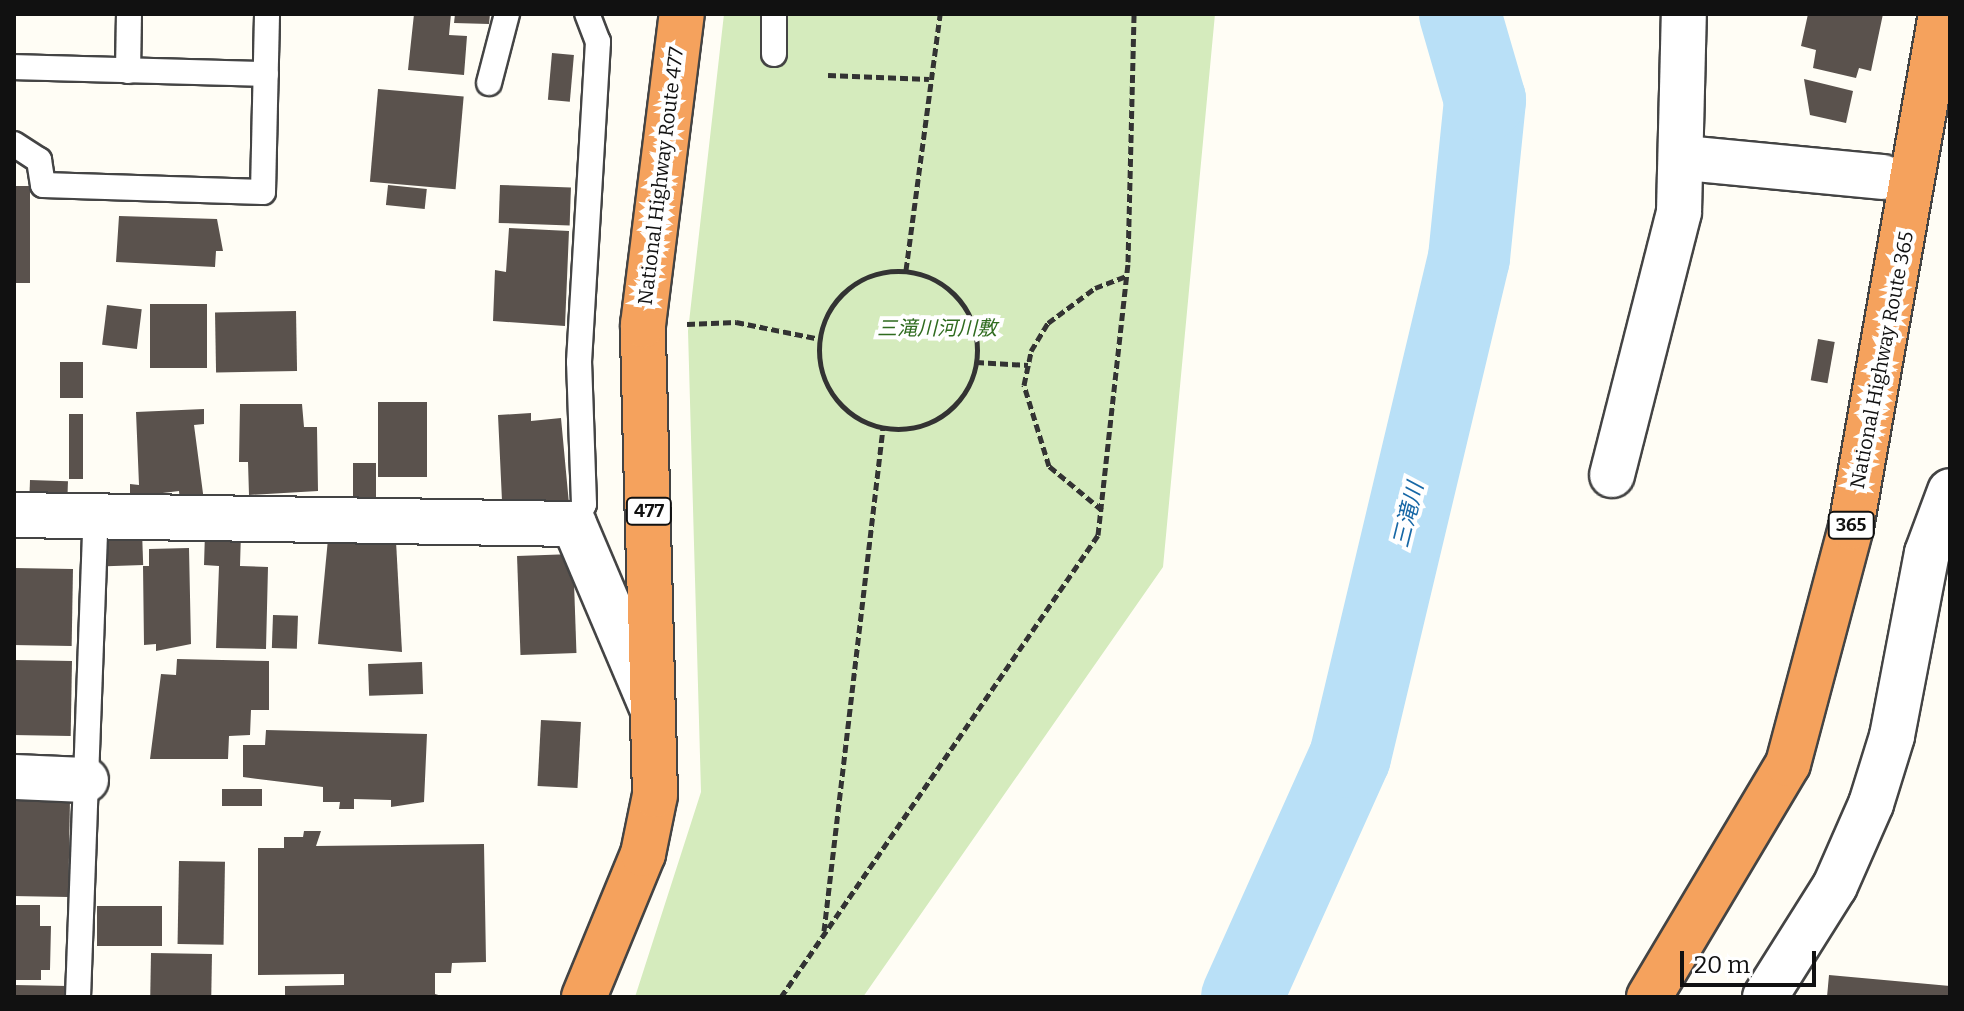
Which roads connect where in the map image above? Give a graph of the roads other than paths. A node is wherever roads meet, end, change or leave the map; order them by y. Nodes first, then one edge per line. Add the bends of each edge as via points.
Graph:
1 (129, 14) edge
2 (267, 14) edge
3 (507, 14) edge
4 (587, 14) edge
5 (682, 14) edge
6 (774, 14) edge
7 (1684, 14) edge
8 (1941, 14) edge
9 (774, 54) dead end
10 (14, 67) edge
11 (128, 71) junction
12 (266, 74) junction
13 (489, 83) dead end
14 (14, 144) edge
15 (1685, 158) junction
16 (1883, 177) dead end
17 (1612, 475) dead end
18 (1950, 491) edge
19 (1950, 498) edge
20 (14, 515) edge
21 (96, 517) junction
22 (574, 524) junction
23 (656, 717) junction
24 (14, 777) edge
25 (86, 780) junction
26 (78, 997) edge
27 (584, 997) edge
28 (1649, 997) edge
29 (1765, 997) edge

1 - 11 lane
2 - 12 lane
3 - 13 lane
4 - 22 lane via 598,42 579,362 584,504
5 - 23 highway, National Highway Route 477 / 477 via 643,325
6 - 9 lane
7 - 15 street
8 - 28 highway, National Highway Route 365 / 365 via 1851,527 1788,764
10 - 11 lane
11 - 12 lane
12 - 14 lane via 263,192 43,185 39,160
15 - 16 street
15 - 17 street via 1666,272
18 - 19 street
19 - 29 street via 1927,553 1892,736 1871,804 1835,886
20 - 21 street
21 - 22 street
21 - 25 lane
22 - 23 street
23 - 27 highway, National Highway Route 477 / 477 via 655,795 643,854
24 - 25 street
25 - 26 lane

